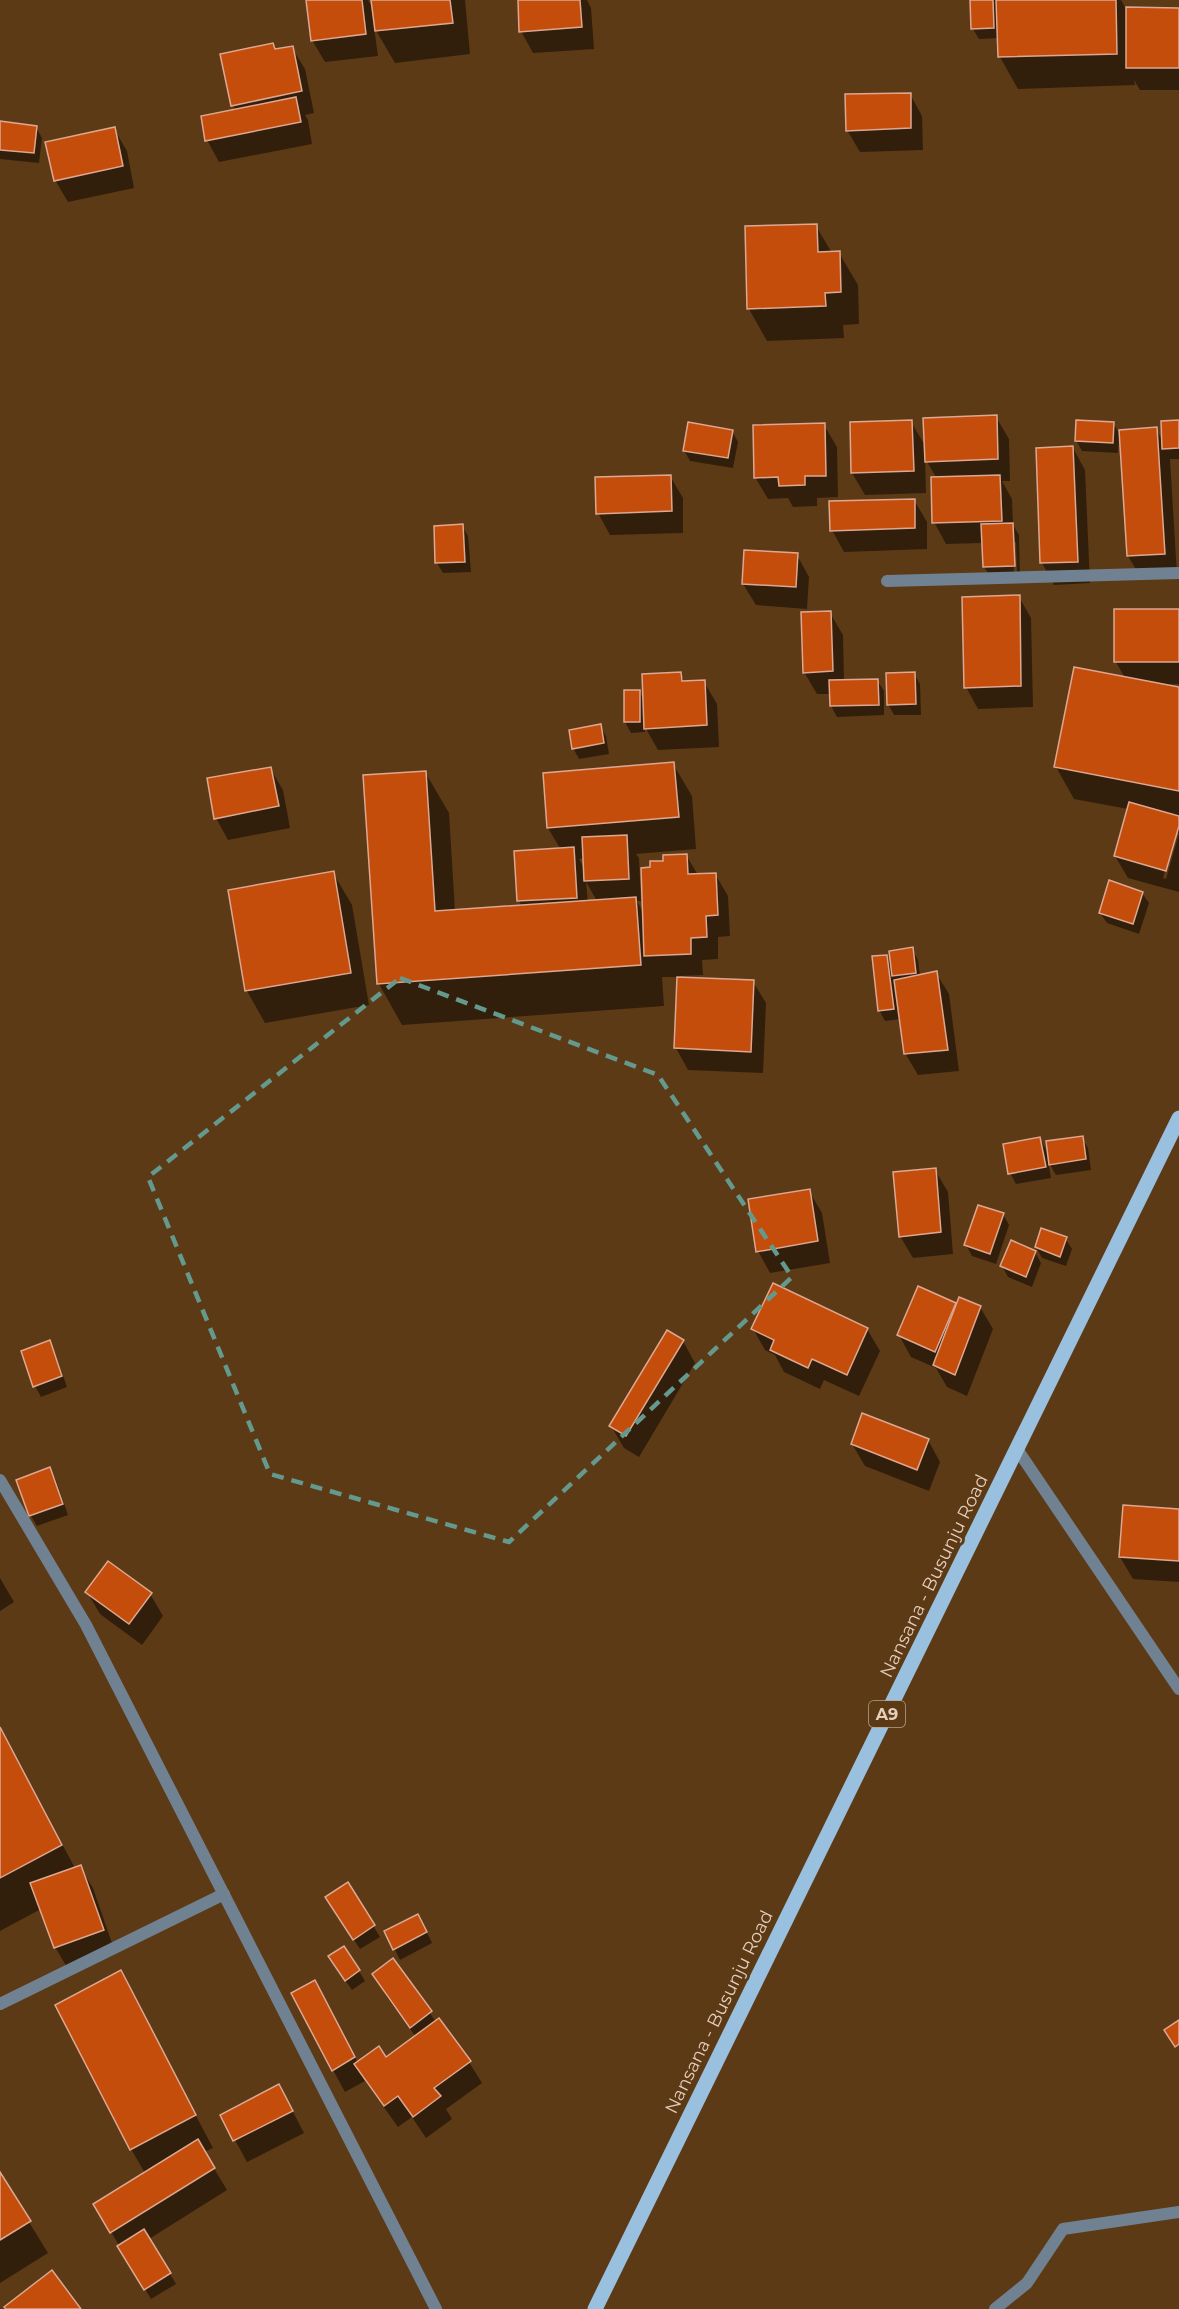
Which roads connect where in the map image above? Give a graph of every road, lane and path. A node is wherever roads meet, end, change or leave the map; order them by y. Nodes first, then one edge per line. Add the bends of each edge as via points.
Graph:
1 (1179, 573) edge
2 (886, 581) dead end
3 (1179, 1118) edge
4 (1017, 1449) junction
5 (0, 1480) edge
6 (1179, 1689) edge
7 (224, 1894) junction
8 (0, 2004) edge
9 (1179, 2212) edge
10 (436, 2309) edge
11 (595, 2309) edge
12 (995, 2309) edge

1 - 2 street
3 - 4 main road, Nansana - Busunju Road / A9
4 - 6 street
4 - 11 main road, Nansana - Busunju Road / A9
5 - 7 street via 86,1625
7 - 8 street
7 - 10 street
9 - 12 street via 1063,2229 1027,2283

